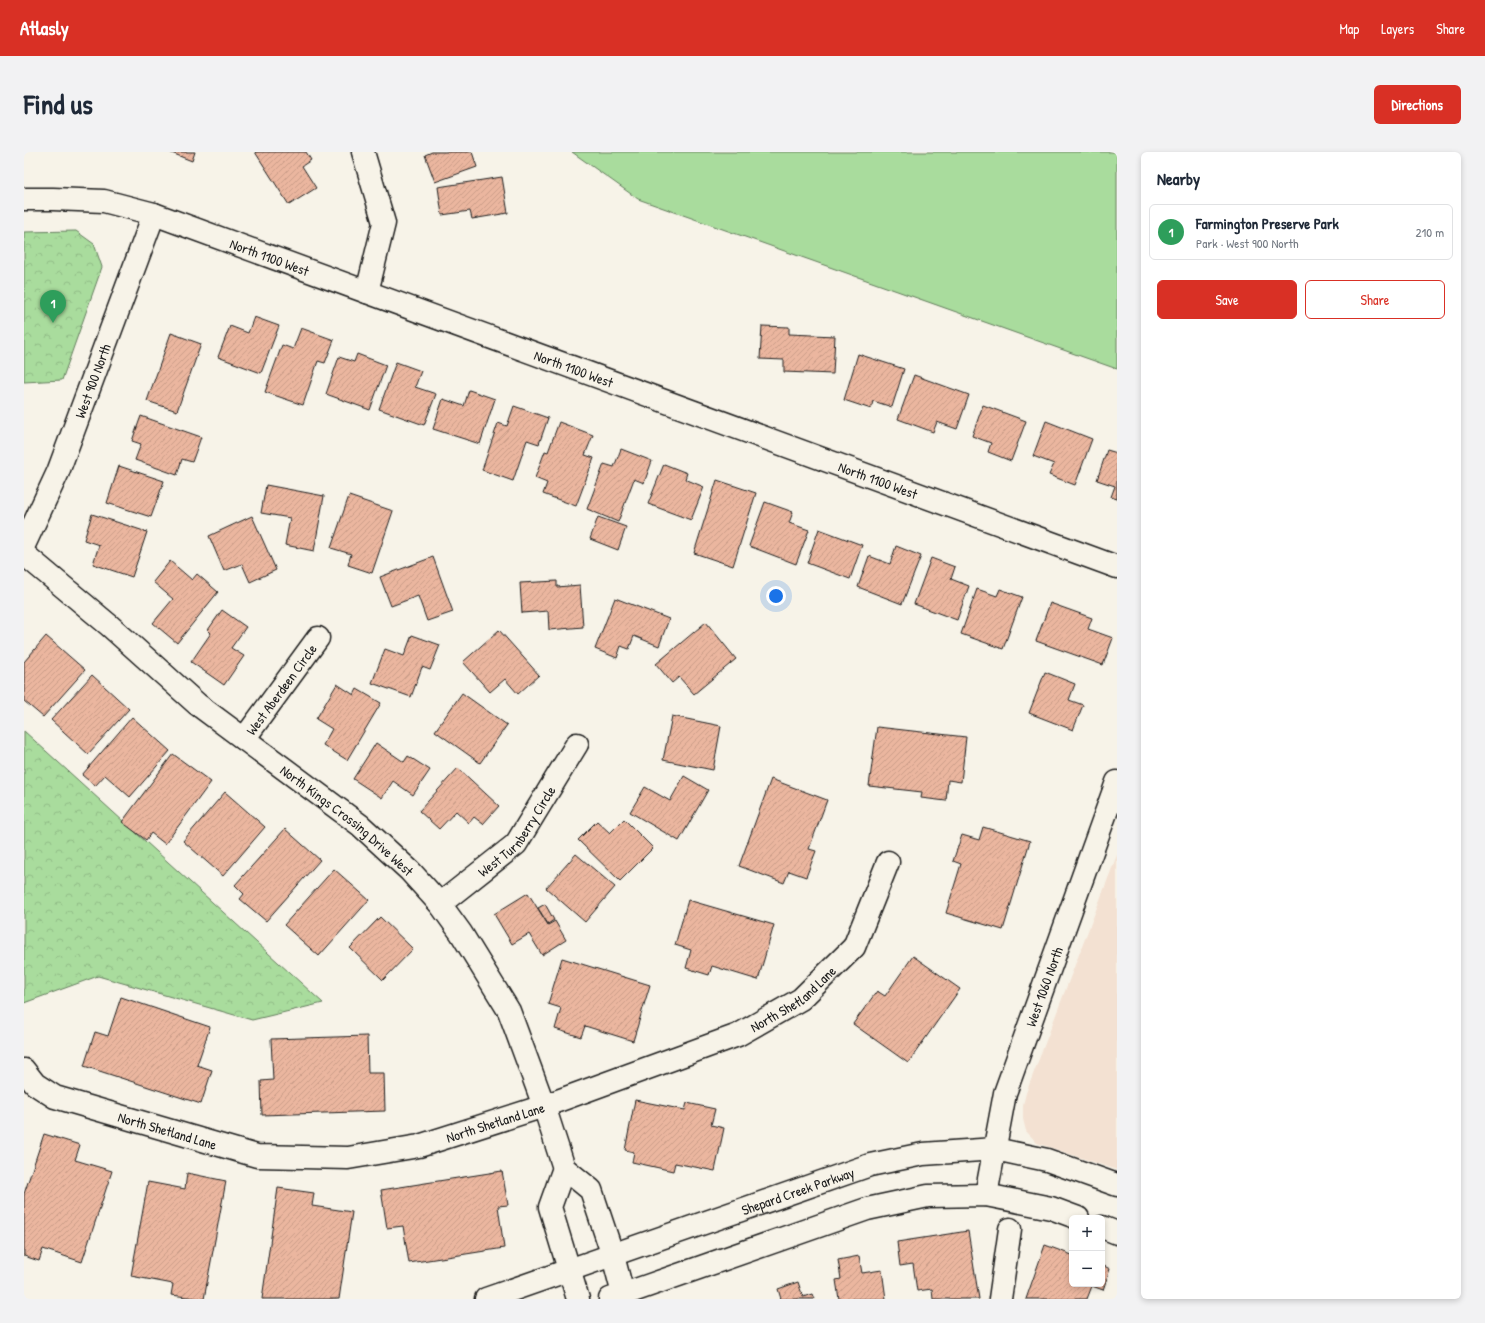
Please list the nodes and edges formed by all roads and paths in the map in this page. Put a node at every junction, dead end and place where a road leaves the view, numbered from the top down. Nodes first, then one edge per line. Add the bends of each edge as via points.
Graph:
1 (362, 152) edge
2 (24, 199) edge
3 (154, 214) junction
4 (367, 292) junction
5 (24, 545) edge
6 (24, 554) edge
7 (1117, 567) edge
8 (318, 638) dead end
9 (244, 739) junction
10 (577, 744) dead end
11 (1117, 782) edge
12 (888, 862) dead end
13 (440, 904) junction
14 (24, 1070) edge
15 (544, 1106) junction
16 (995, 1149) junction
17 (564, 1168) junction
18 (1117, 1185) edge
19 (986, 1195) junction
20 (1070, 1215) edge
21 (1105, 1228) edge
22 (1010, 1230) dead end
23 (1117, 1233) edge
24 (613, 1256) junction
25 (570, 1271) junction
26 (616, 1297) edge
27 (486, 1299) edge
28 (578, 1299) edge
29 (1000, 1299) edge

1 - 4 street via 384,223
2 - 3 street, North 1100 West via 104,201
3 - 4 street, North 1100 West
3 - 5 street, West 900 North via 58,472
4 - 7 street, North 1100 West
6 - 9 street, North Kings Crossing Drive West via 197,704
8 - 9 street, West Aberdeen Circle
9 - 13 street, North Kings Crossing Drive West via 360,825 410,871
10 - 13 street, West Turnberry Circle via 516,844
11 - 16 street, West 1060 North via 1005,1093
12 - 15 street, North Shetland Lane via 854,947 801,999 738,1035
13 - 15 street, North Kings Crossing Drive West via 462,933 509,1011
14 - 15 street, North Shetland Lane via 35,1084 55,1097 257,1156 348,1158 411,1148
15 - 17 street, North Kings Crossing Drive West
16 - 18 street, Shepard Creek Parkway via 1047,1160
16 - 19 street, West 1060 North
16 - 24 street, Shepard Creek Parkway via 923,1154 870,1165
17 - 24 street via 591,1190
17 - 25 street via 550,1207
19 - 20 street via 1052,1208
19 - 26 street via 928,1196 867,1208
21 - 23 street
22 - 29 street
24 - 25 street, Shepard Creek Parkway
24 - 26 street
25 - 27 street, Shepard Creek Parkway
25 - 28 street

